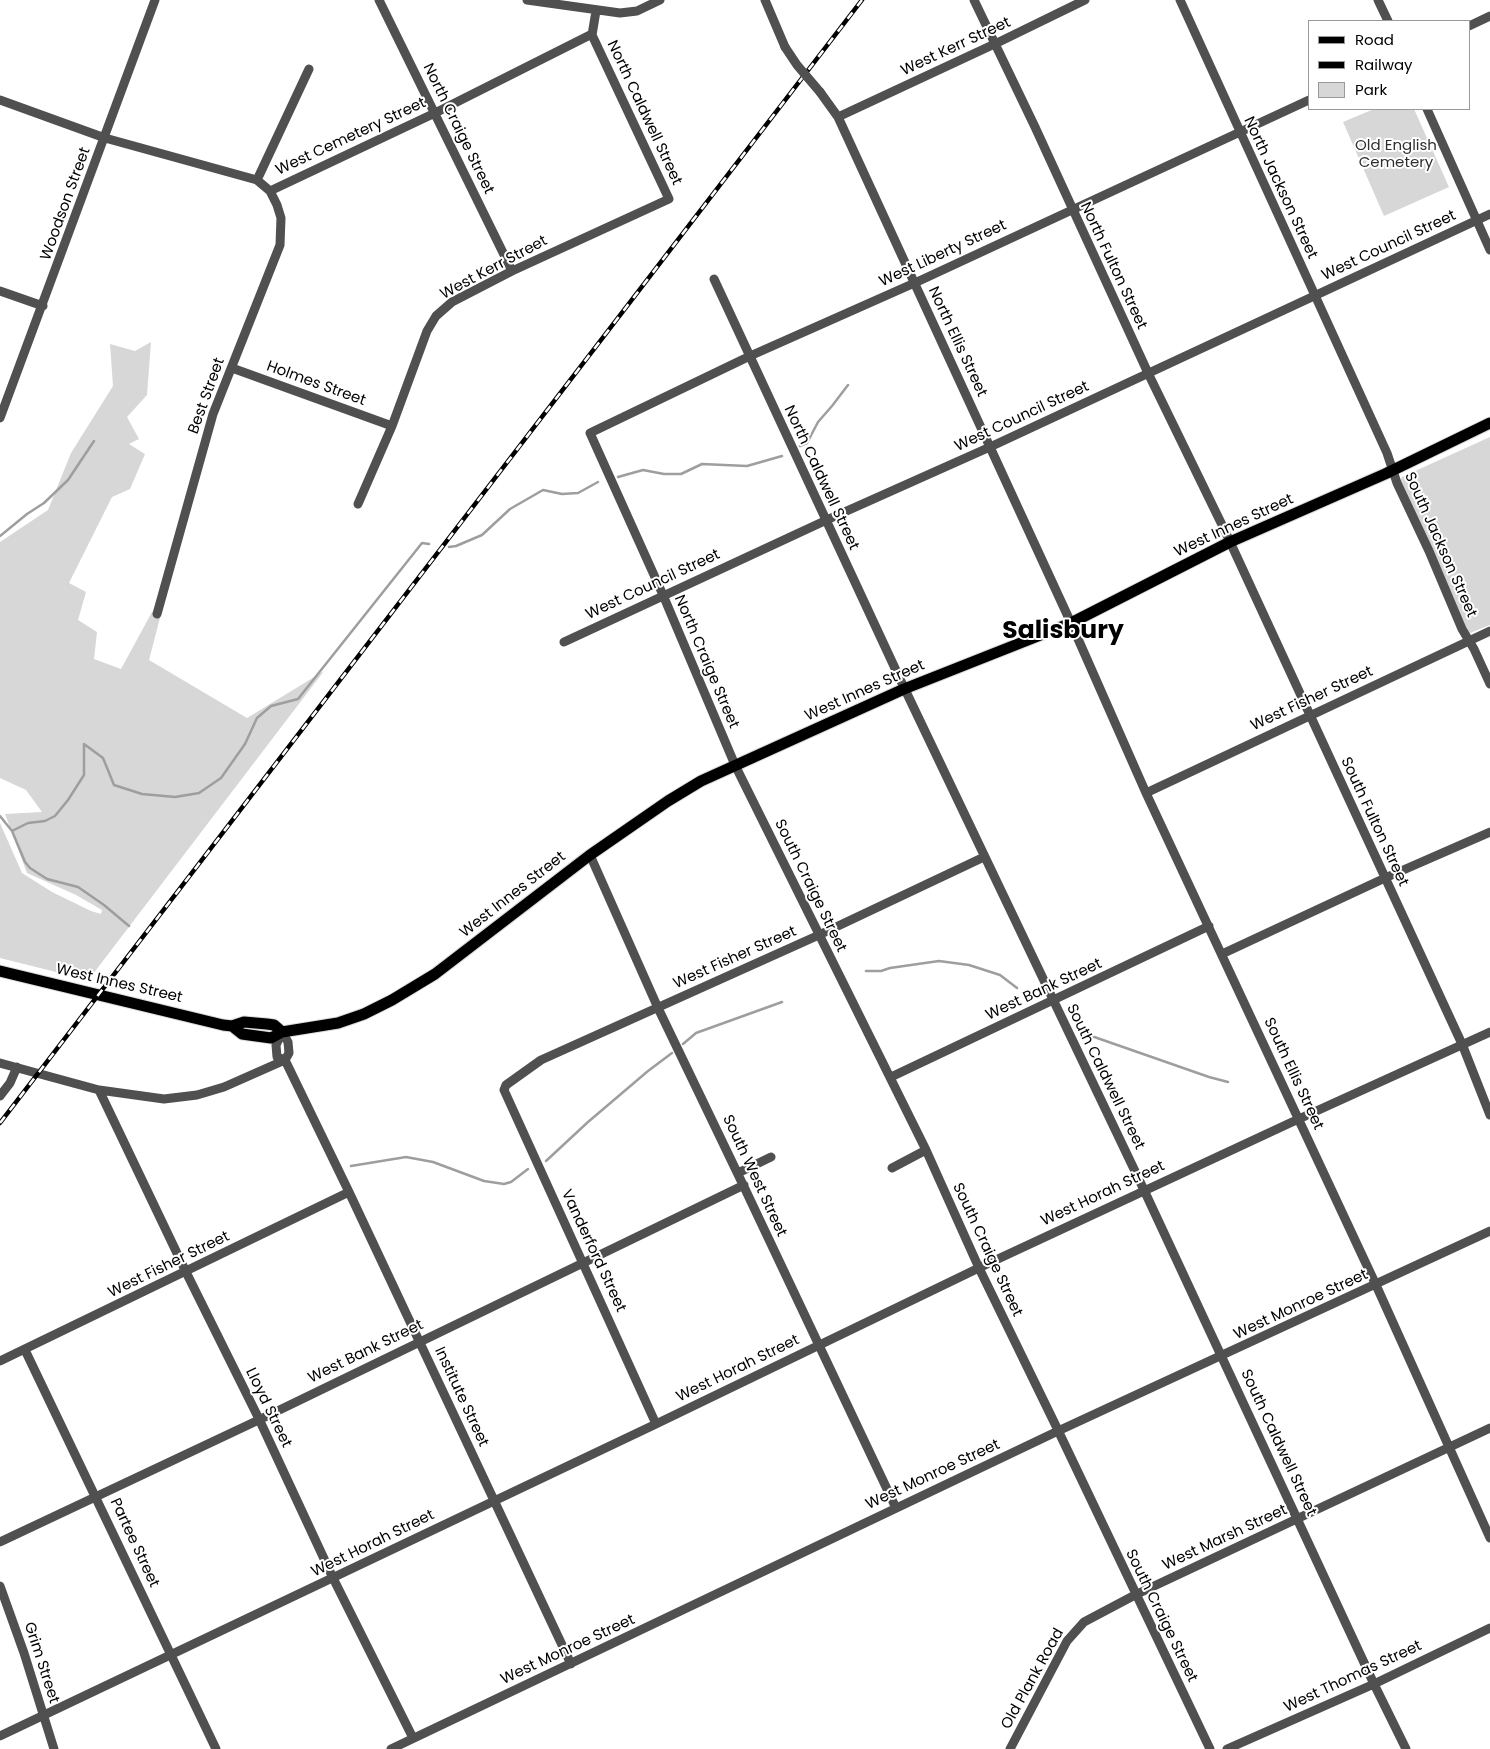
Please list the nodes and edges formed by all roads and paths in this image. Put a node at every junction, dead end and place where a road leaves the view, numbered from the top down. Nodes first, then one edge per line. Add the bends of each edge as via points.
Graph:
1 (155, 0) edge
2 (379, 0) edge
3 (527, 0) edge
4 (660, 0) edge
5 (765, 0) edge
6 (974, 0) edge
7 (1083, 0) edge
8 (1180, 0) edge
9 (1378, 0) edge
10 (577, 4) edge
11 (596, 11) junction
12 (1490, 16) edge
13 (1388, 20) edge
14 (1470, 26) edge
15 (592, 34) junction
16 (994, 45) junction
17 (309, 69) dead end
18 (0, 100) edge
19 (1308, 100) edge
20 (1427, 110) edge
21 (435, 113) junction
22 (838, 117) junction
23 (1240, 133) junction
24 (105, 138) junction
25 (257, 180) junction
26 (270, 191) junction
27 (669, 199) joint
28 (1072, 210) junction
29 (1490, 214) edge
30 (1476, 220) junction
31 (1490, 250) edge
32 (512, 271) junction
33 (714, 278) dead end
34 (914, 283) junction
35 (0, 291) edge
36 (1314, 296) junction
37 (42, 306) junction
38 (750, 356) junction
39 (232, 368) junction
40 (1148, 373) junction
41 (0, 418) edge
42 (1490, 423) edge
43 (392, 426) junction
44 (590, 433) joint
45 (990, 447) junction
46 (1392, 470) junction
47 (358, 504) dead end
48 (827, 520) junction
49 (1230, 542) junction
50 (663, 595) junction
51 (157, 614) dead end
52 (1070, 623) junction
53 (1490, 631) edge
54 (1469, 640) junction
55 (564, 642) dead end
56 (1490, 684) edge
57 (904, 689) junction
58 (1310, 715) junction
59 (736, 765) junction
60 (1146, 793) junction
61 (1490, 832) edge
62 (590, 855) junction
63 (984, 857) junction
64 (1385, 878) junction
65 (1209, 926) junction
66 (819, 935) junction
67 (1222, 954) junction
68 (0, 971) edge
69 (1054, 1001) junction
70 (658, 1008) junction
71 (282, 1032) junction
72 (1490, 1032) edge
73 (1462, 1044) junction
74 (285, 1060) junction
75 (0, 1063) edge
76 (17, 1067) junction
77 (891, 1077) junction
78 (100, 1090) junction
79 (504, 1090) joint
80 (0, 1096) edge
81 (1490, 1115) edge
82 (1298, 1119) junction
83 (926, 1150) junction
84 (770, 1157) dead end
85 (892, 1168) dead end
86 (738, 1174) junction
87 (744, 1185) junction
88 (1144, 1190) junction
89 (349, 1192) junction
90 (1490, 1231) edge
91 (583, 1262) junction
92 (978, 1268) junction
93 (186, 1272) junction
94 (1376, 1285) junction
95 (420, 1342) junction
96 (818, 1346) junction
97 (25, 1350) junction
98 (1222, 1356) junction
99 (0, 1361) edge
100 (259, 1420) junction
101 (656, 1424) junction
102 (1490, 1428) edge
103 (1058, 1431) junction
104 (1450, 1447) junction
105 (96, 1496) junction
106 (494, 1501) junction
107 (896, 1508) junction
108 (1298, 1519) junction
109 (1490, 1538) edge
110 (0, 1542) edge
111 (333, 1578) junction
112 (0, 1586) edge
113 (1135, 1595) junction
114 (1490, 1628) edge
115 (171, 1656) junction
116 (571, 1664) junction
117 (1374, 1684) junction
118 (44, 1716) junction
119 (0, 1736) edge
120 (412, 1738) junction
121 (54, 1749) edge
122 (216, 1749) edge
123 (391, 1749) edge
124 (1010, 1749) edge
125 (1210, 1749) edge
126 (1227, 1749) edge
127 (1406, 1749) edge

1 - 24 street, Woodson Street
2 - 21 street, North Craige Street
3 - 10 street
4 - 11 street via 630,12
5 - 22 street, North Ellis Street, bridge via 785,47
6 - 16 street, North Fulton Street
7 - 16 street, West Kerr Street
8 - 23 street, North Jackson Street
9 - 13 street
10 - 11 street
11 - 15 street, North Caldwell Street
12 - 14 street
15 - 21 street, West Cemetery Street
15 - 27 street, North Caldwell Street
16 - 22 street, West Kerr Street
16 - 28 street, North Fulton Street
17 - 25 street
18 - 24 street, West Cemetery Street
19 - 23 street, West Liberty Street
20 - 30 street
21 - 26 street, West Cemetery Street
21 - 32 street, North Craige Street
22 - 34 street, North Ellis Street
23 - 28 street, West Liberty Street
23 - 36 street, North Jackson Street
24 - 25 street, West Cemetery Street
24 - 37 street, Woodson Street
25 - 26 street, West Cemetery Street
26 - 39 street, Best Street via 281,218 280,245
27 - 32 street, West Kerr Street
28 - 34 street, West Liberty Street
28 - 40 street, North Fulton Street
29 - 30 street, West Council Street
30 - 31 street
30 - 36 street, West Council Street
32 - 43 street, West Kerr Street via 452,302 436,316 427,331
33 - 38 street, North Caldwell Street
34 - 38 street, West Liberty Street
34 - 45 street, North Ellis Street
35 - 37 street
36 - 40 street, West Council Street
36 - 46 street, North Jackson Street
37 - 41 street, Woodson Street
38 - 44 street, West Liberty Street
38 - 48 street, North Caldwell Street
39 - 43 street, Holmes Street
39 - 51 street, Best Street via 213,414
40 - 45 street, West Council Street
40 - 49 street, North Fulton Street
42 - 46 main road, West Innes Street
43 - 47 street, West Kerr Street
44 - 50 street, North Craige Street
45 - 48 street, West Council Street
45 - 52 street, North Ellis Street
46 - 49 main road, West Innes Street
46 - 54 street, South Jackson Street
48 - 50 street, West Council Street
48 - 57 street, North Caldwell Street
49 - 52 main road, West Innes Street
49 - 58 street, South Fulton Street
50 - 55 street, West Council Street
50 - 59 street, North Craige Street
52 - 57 main road, West Innes Street
52 - 60 street, South Ellis Street
53 - 54 street, West Fisher Street
54 - 56 street, South Jackson Street
54 - 58 street, West Fisher Street
57 - 59 main road, West Innes Street
57 - 63 street, South Caldwell Street
58 - 60 street, West Fisher Street
58 - 64 street, South Fulton Street
59 - 62 main road, West Innes Street via 668,801
59 - 66 street, South Craige Street
60 - 65 street, South Ellis Street
61 - 64 street
62 - 70 street, South West Street
62 - 71 main road, West Innes Street via 435,974 392,1000 338,1023
63 - 66 street, West Fisher Street
63 - 69 street, South Caldwell Street
64 - 67 street
64 - 73 street, South Fulton Street
65 - 67 street, South Ellis Street
65 - 69 street, West Bank Street
66 - 70 street, West Fisher Street
66 - 77 street, South Craige Street
67 - 82 street, South Ellis Street
68 - 71 main road, West Innes Street via 232,1026 244,1022 267,1024
69 - 77 street, West Bank Street
69 - 88 street, South Caldwell Street
70 - 79 street, West Fisher Street via 541,1060 506,1085
70 - 86 street, South West Street
71 - 74 street, Institute Street via 276,1045 277,1057
72 - 73 street, West Horah Street
73 - 81 street, South Fulton Street
73 - 82 street, West Horah Street
74 - 78 street via 224,1087 197,1095 164,1099
74 - 89 street, Institute Street
75 - 76 street
76 - 78 street
76 - 80 street
77 - 83 street, South Craige Street
78 - 93 street, Lloyd Street
79 - 91 street, Vanderford Street
82 - 88 street, West Horah Street
82 - 94 street, South Ellis Street
83 - 85 street
83 - 92 street, South Craige Street
84 - 86 street
86 - 87 street, South West Street
87 - 91 street, West Bank Street
87 - 96 street, South West Street
88 - 92 street, West Horah Street
88 - 98 street, South Caldwell Street
89 - 93 street, West Fisher Street
89 - 95 street, Institute Street
90 - 94 street, West Monroe Street
91 - 95 street, West Bank Street
91 - 101 street, Vanderford Street
92 - 96 street, West Horah Street
92 - 103 street, South Craige Street
93 - 97 street, West Fisher Street
93 - 100 street, Lloyd Street
94 - 98 street, West Monroe Street
94 - 104 street, South Ellis Street
95 - 100 street, West Bank Street
95 - 106 street, Institute Street
96 - 101 street, West Horah Street
96 - 107 street, South West Street
97 - 99 street, West Fisher Street
97 - 105 street, Partee Street
98 - 103 street, West Monroe Street
98 - 108 street, South Caldwell Street
100 - 105 street, West Bank Street
100 - 111 street, Lloyd Street
101 - 106 street, West Horah Street
102 - 104 street, West Marsh Street
103 - 107 street, West Monroe Street
103 - 113 street, South Craige Street
104 - 108 street, West Marsh Street
104 - 109 street, South Ellis Street
105 - 110 street, West Bank Street
105 - 115 street, Partee Street
106 - 111 street, West Horah Street
106 - 116 street, Institute Street
107 - 116 street, West Monroe Street
108 - 113 street, West Marsh Street
108 - 117 street, South Caldwell Street
111 - 115 street, West Horah Street
111 - 120 street, Lloyd Street
112 - 118 street, Grim Street
113 - 124 street, Old Plank Road via 1084,1622 1067,1641
113 - 125 street, South Craige Street
114 - 117 street, West Thomas Street
115 - 118 street, West Horah Street
115 - 122 street, Partee Street
116 - 120 street, West Monroe Street
117 - 126 street, West Thomas Street
117 - 127 street, South Caldwell Street
118 - 119 street, West Horah Street
118 - 121 street, Grim Street
120 - 123 street, West Monroe Street

